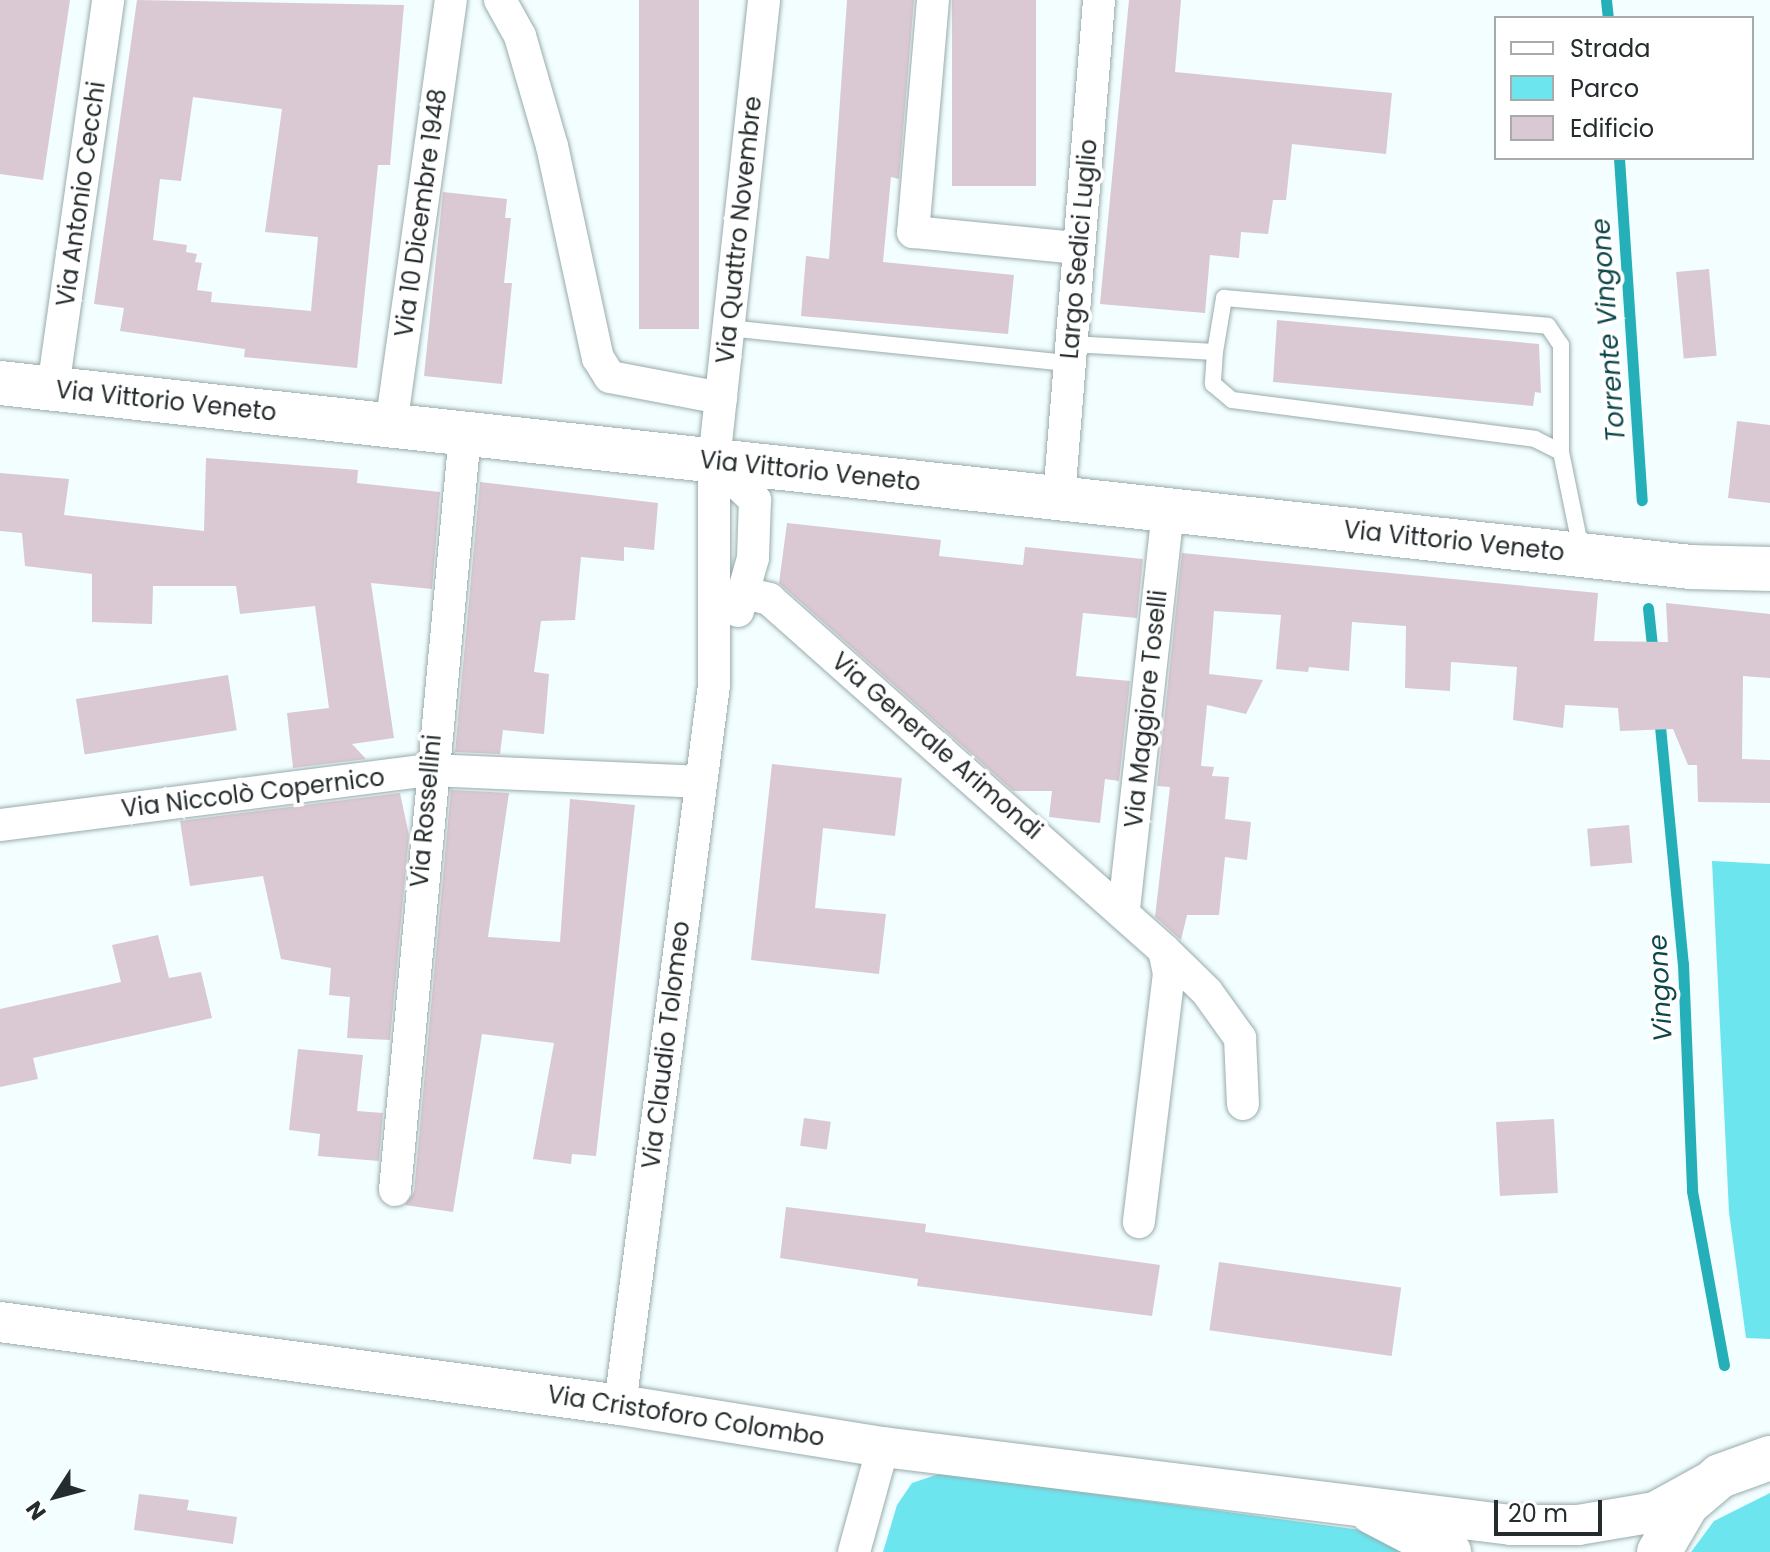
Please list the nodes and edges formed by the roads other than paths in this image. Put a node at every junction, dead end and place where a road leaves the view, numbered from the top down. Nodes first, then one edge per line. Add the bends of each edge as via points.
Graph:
1 (108, 0) edge
2 (451, 0) edge
3 (500, 0) edge
4 (764, 0) edge
5 (933, 0) edge
6 (1099, 0) edge
7 (1077, 248) junction
8 (728, 328) junction
9 (1215, 352) junction
10 (1070, 354) junction
11 (0, 383) edge
12 (53, 388) junction
13 (721, 398) junction
14 (391, 426) junction
15 (465, 434) junction
16 (1561, 452) junction
17 (714, 461) junction
18 (1059, 498) junction
19 (1168, 510) junction
20 (1601, 557) junction
21 (1762, 574) edge
22 (744, 593) junction
23 (714, 685) junction
24 (429, 770) junction
25 (699, 782) junction
26 (0, 825) edge
27 (1124, 909) junction
28 (1164, 950) junction
29 (1243, 1104) dead end
30 (395, 1190) dead end
31 (1139, 1222) dead end
32 (0, 1322) edge
33 (620, 1405) junction
34 (883, 1447) junction
35 (1755, 1461) edge
36 (1372, 1512) junction
37 (854, 1552) edge
38 (1449, 1552) edge
39 (1505, 1552) edge
40 (1659, 1552) edge

1 - 12 street, Via Antonio Cecchi
2 - 14 street, Via 10 Dicembre 1948
3 - 13 street via 520,36 552,146 598,358 610,377
4 - 8 street, Via Quattro Novembre
5 - 7 street via 913,232
6 - 7 street, Largo Sedici Luglio
7 - 10 street, Largo Sedici Luglio
8 - 10 lane
8 - 13 street, Via Quattro Novembre
9 - 10 lane
9 - 16 lane via 1213,384 1232,400 1535,439
9 - 16 lane via 1224,298 1548,326 1561,345
10 - 18 street, Largo Sedici Luglio
11 - 12 main road, Via Vittorio Veneto
12 - 14 main road, Via Vittorio Veneto
13 - 17 street, Via Quattro Novembre
14 - 15 main road, Via Vittorio Veneto
15 - 17 main road, Via Vittorio Veneto
15 - 24 street, Via Rossellini
16 - 20 lane
17 - 18 main road, Via Vittorio Veneto
17 - 22 street, Via Claudio Tolomeo via 755,500
17 - 23 street, Via Claudio Tolomeo
18 - 19 main road, Via Vittorio Veneto
19 - 20 main road, Via Vittorio Veneto
19 - 27 street, Via Maggiore Toselli
20 - 21 main road, Via Vittorio Veneto
22 - 23 street, Via Claudio Tolomeo
22 - 27 street, Via Generale Arimondi via 769,599
23 - 25 street, Via Claudio Tolomeo
24 - 25 street, Via Niccolò Copernico
24 - 26 street, Via Niccolò Copernico
24 - 30 street, Via Rossellini
25 - 33 street, Via Claudio Tolomeo
27 - 28 street, Via Generale Arimondi
28 - 29 street, Via Generale Arimondi via 1207,992 1240,1038
28 - 31 street via 1169,973
32 - 33 street, Via Cristoforo Colombo
33 - 34 street, Via Cristoforo Colombo
34 - 36 street, Via Cristoforo Colombo
34 - 37 street
35 - 36 street, Via Cristoforo Colombo via 1655,1512 1578,1525
35 - 40 main road via 1687,1504
36 - 38 main road
36 - 39 street, Via Cristoforo Colombo

